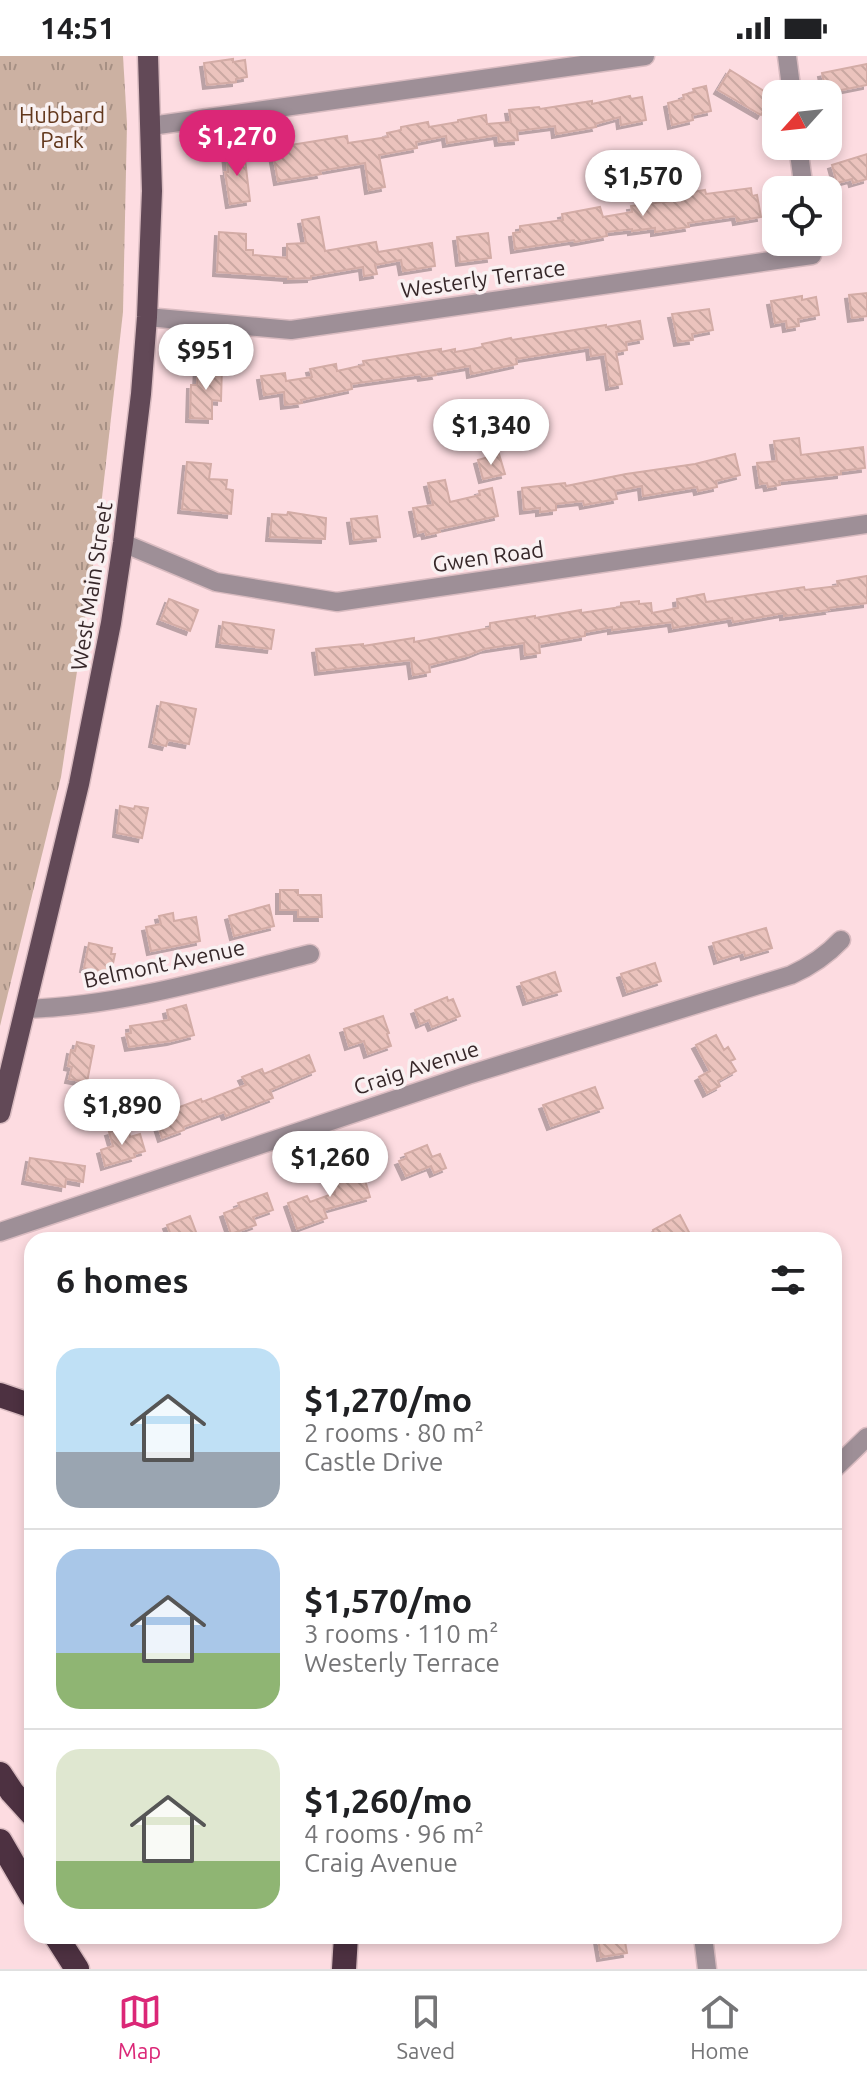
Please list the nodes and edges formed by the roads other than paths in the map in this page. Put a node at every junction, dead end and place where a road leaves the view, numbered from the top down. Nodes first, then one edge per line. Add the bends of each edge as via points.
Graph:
1 (148, 56) edge
2 (645, 56) edge
3 (787, 56) edge
4 (790, 80) edge
5 (151, 126) junction
6 (805, 256) edge
7 (147, 317) junction
8 (867, 524) edge
9 (123, 543) junction
10 (841, 940) dead end
11 (310, 954) dead end
12 (26, 1009) junction
13 (0, 1113) edge
14 (0, 1232) edge
15 (0, 1395) edge
16 (24, 1403) edge
17 (867, 1437) edge
18 (842, 1461) edge
19 (0, 1774) edge
20 (24, 1805) edge
21 (0, 1841) edge
22 (24, 1882) edge
23 (61, 1944) edge
24 (346, 1944) edge
25 (704, 1944) edge
26 (77, 1969) edge
27 (344, 1969) edge
28 (707, 1969) edge

1 - 5 main road, West Main Street
2 - 5 street
3 - 4 street
5 - 7 main road, West Main Street
6 - 7 street, Westerly Terrace via 291,330
7 - 9 main road, West Main Street
8 - 9 street, Gwen Road via 337,602 216,582
9 - 12 main road, West Main Street via 97,703
10 - 14 street, Craig Avenue via 811,966 791,975 468,1075
11 - 12 street, Belmont Avenue via 119,998
12 - 13 main road, West Main Street
15 - 16 highway
17 - 18 street
19 - 20 highway
21 - 22 highway
23 - 26 highway
24 - 27 highway
25 - 28 street

